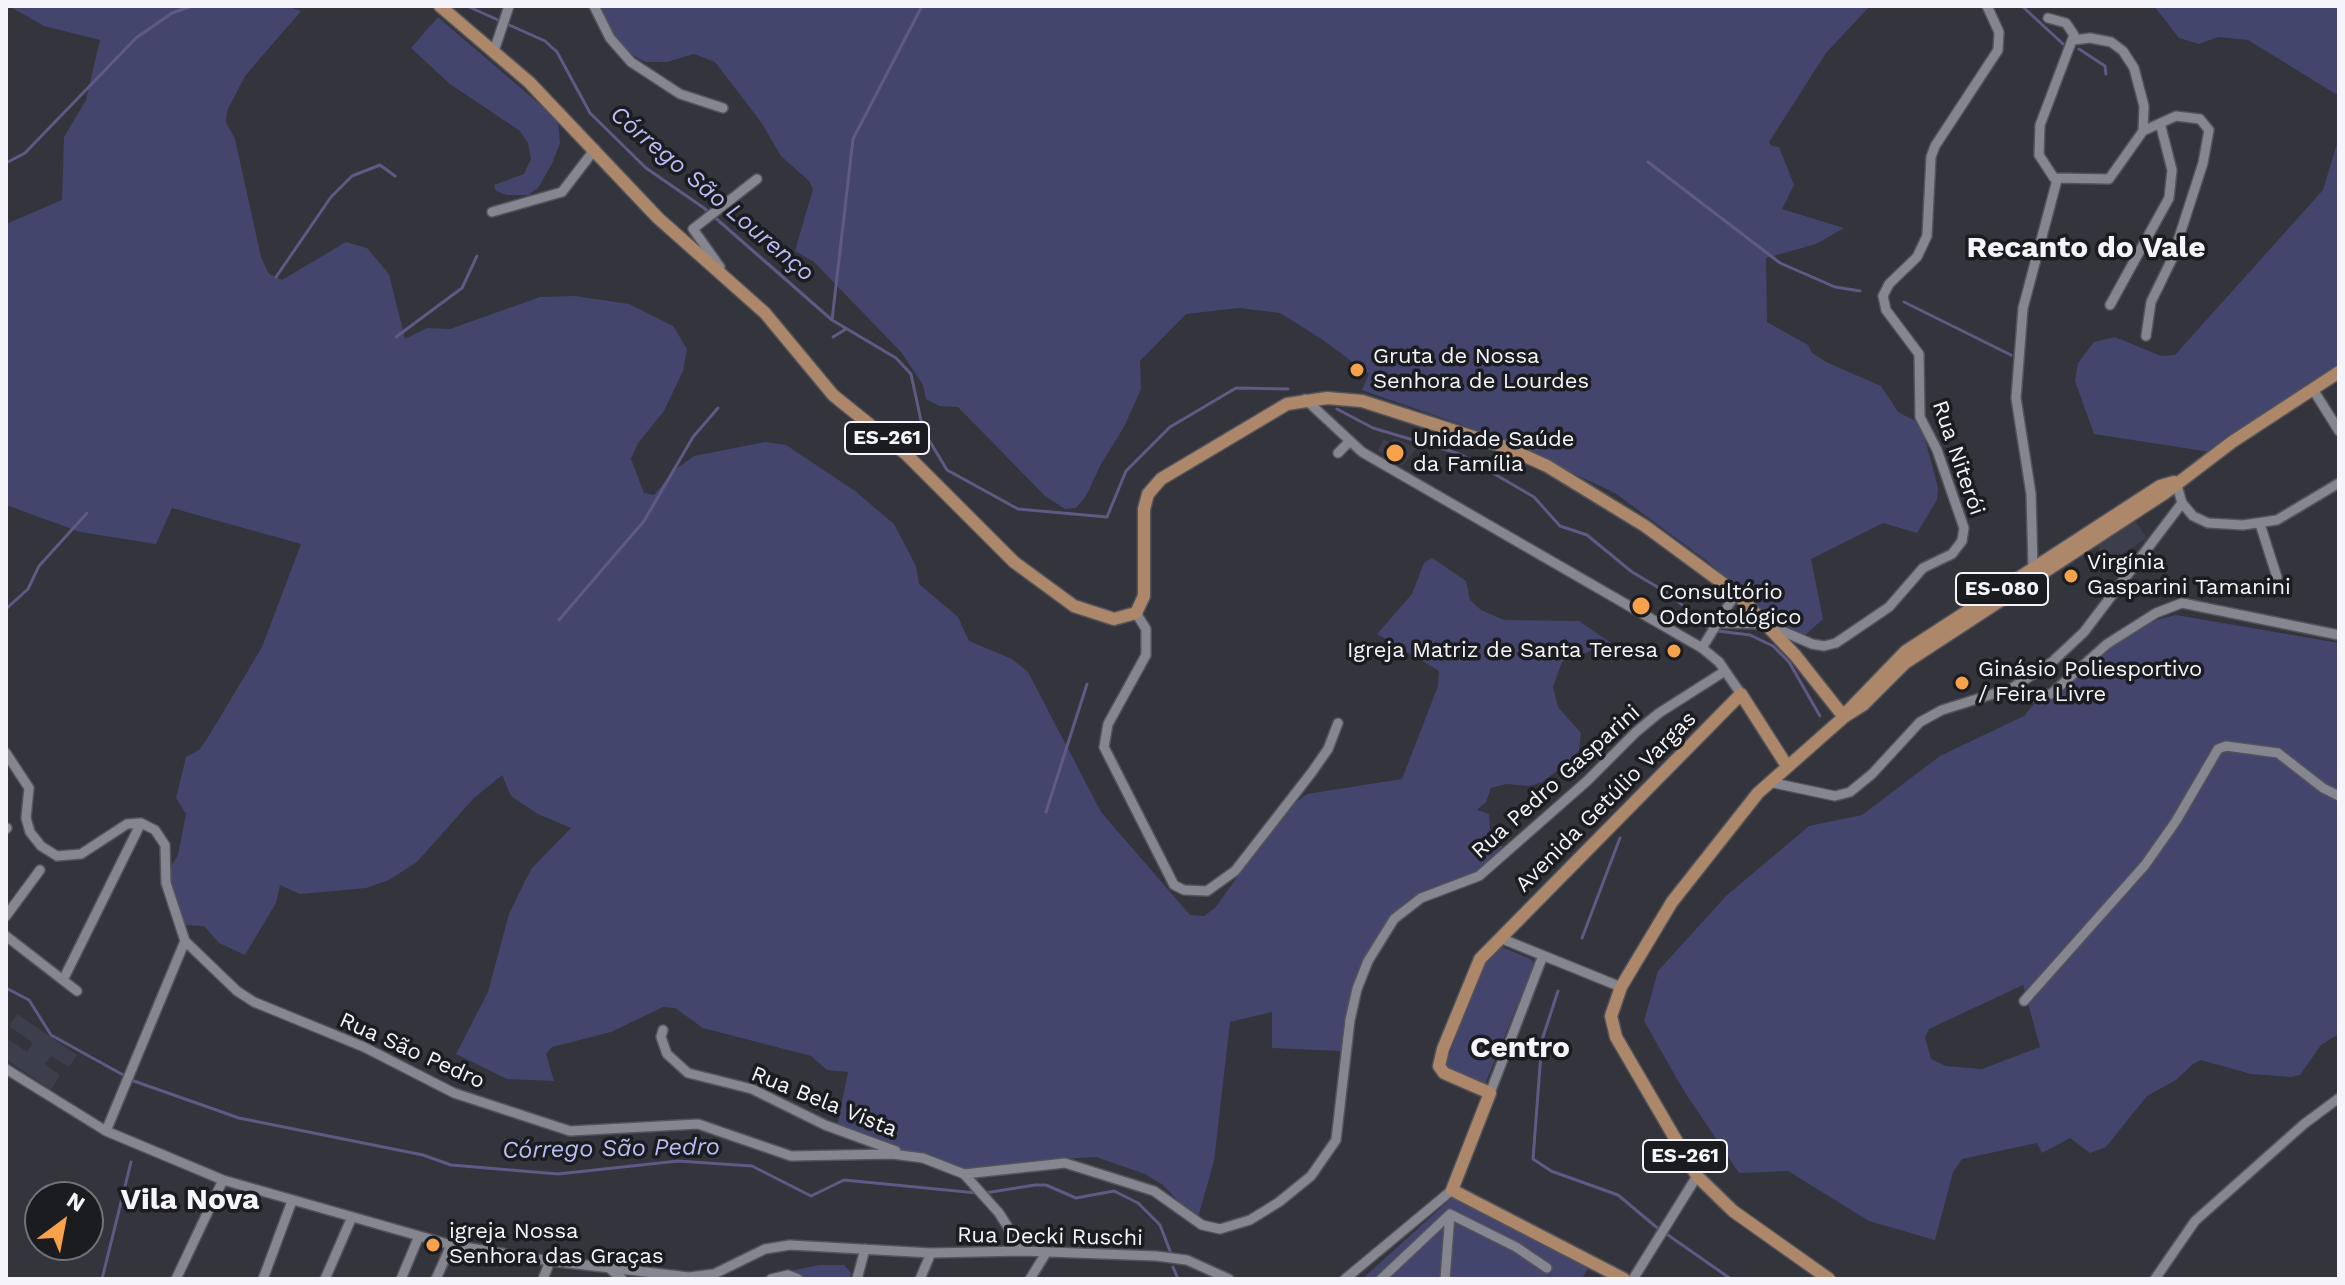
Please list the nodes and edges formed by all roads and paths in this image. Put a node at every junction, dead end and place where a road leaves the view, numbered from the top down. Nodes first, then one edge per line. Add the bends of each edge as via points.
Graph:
1 (440, 6) edge
2 (594, 6) edge
3 (1987, 6) edge
4 (509, 8) edge
5 (2048, 18) dead end
6 (2074, 40) junction
7 (494, 51) junction
8 (723, 108) dead end
9 (2160, 123) junction
10 (2143, 131) junction
11 (595, 149) junction
12 (757, 179) dead end
13 (2057, 180) junction
14 (492, 212) dead end
15 (740, 289) junction
16 (2110, 305) dead end
17 (2146, 336) dead end
18 (2339, 372) edge
19 (2314, 391) junction
20 (1305, 399) junction
21 (2339, 431) edge
22 (1348, 443) junction
23 (1338, 453) dead end
24 (2176, 482) junction
25 (2339, 483) edge
26 (2182, 503) junction
27 (2260, 524) junction
28 (2033, 568) junction
29 (2277, 577) dead end
30 (1736, 593) junction
31 (1136, 613) junction
32 (1766, 624) junction
33 (1714, 629) junction
34 (2339, 635) edge
35 (1702, 648) junction
36 (1725, 671) junction
37 (2012, 688) junction
38 (1741, 694) junction
39 (1844, 717) junction
40 (1338, 723) dead end
41 (6, 753) edge
42 (1787, 766) junction
43 (1769, 782) junction
44 (2339, 796) edge
45 (141, 823) junction
46 (40, 870) dead end
47 (6, 916) edge
48 (6, 936) edge
49 (1500, 938) junction
50 (185, 941) junction
51 (1542, 958) junction
52 (63, 980) junction
53 (1621, 987) junction
54 (77, 991) dead end
55 (2024, 1001) dead end
56 (663, 1030) dead end
57 (6, 1069) edge
58 (1490, 1093) junction
59 (2339, 1098) edge
60 (106, 1131) junction
61 (906, 1155) junction
62 (964, 1174) junction
63 (1697, 1176) junction
64 (223, 1180) junction
65 (1452, 1190) junction
66 (292, 1201) junction
67 (1450, 1214) junction
68 (352, 1217) junction
69 (419, 1236) junction
70 (451, 1245) junction
71 (865, 1249) junction
72 (1023, 1251) junction
73 (931, 1253) junction
74 (1046, 1253) junction
75 (550, 1261) junction
76 (609, 1268) junction
77 (1547, 1268) dead end
78 (714, 1276) edge
79 (176, 1279) edge
80 (263, 1279) edge
81 (325, 1279) edge
82 (401, 1279) edge
83 (436, 1279) edge
84 (543, 1279) edge
85 (622, 1279) edge
86 (771, 1279) edge
87 (798, 1279) edge
88 (857, 1279) edge
89 (920, 1279) edge
90 (1030, 1279) edge
91 (1229, 1279) edge
92 (1345, 1279) edge
93 (1381, 1279) edge
94 (1445, 1279) edge
95 (1624, 1279) edge
96 (1633, 1279) edge
97 (1829, 1279) edge
98 (2155, 1279) edge

1 - 7 main road, ES-261
2 - 8 street via 610,38 631,62 680,94
3 - 32 street, Rua Niterói via 1999,32 1998,50 1935,146 1927,236 1917,257 1883,296 1886,310 1919,354 1920,417 1964,528 1962,541 1952,554 1923,568 1889,607 1845,640 1824,646
4 - 7 street
5 - 6 street via 2070,27
6 - 10 street via 2111,42 2123,51 2134,68 2144,106
6 - 13 street via 2040,125 2039,155
7 - 11 main road, ES-261
9 - 10 street
9 - 16 street via 2172,170 2169,198
9 - 17 street via 2181,115 2200,119 2209,130 2172,259 2151,302
10 - 13 street via 2109,179
11 - 14 street via 562,192
11 - 15 main road, ES-261 via 702,261
12 - 15 street via 693,233
13 - 28 street via 2023,308 2016,398 2031,494
15 - 31 main road, ES-261 via 833,395 906,454 1014,562 1074,606 1114,619
18 - 19 main road, ES-080
19 - 21 street
19 - 24 main road, ES-080
20 - 22 street
20 - 30 main road via 1388,408 1533,460 1645,526
20 - 31 main road via 1277,408 1153,487 1144,509 1144,596
22 - 23 street
22 - 35 street
24 - 26 street
24 - 28 main road, ES-080 via 2160,486
24 - 39 main road, ES-080 via 1911,658
25 - 27 street via 2300,508
26 - 27 street via 2208,523
26 - 37 street via 2076,641
27 - 29 street
28 - 39 main road, ES-080 via 1899,656
30 - 32 main road
30 - 33 street
31 - 40 street via 1146,629 1146,655 1103,741 1174,885 1207,891 1235,871 1312,772
32 - 33 street
32 - 39 main road
33 - 35 street
34 - 37 street via 2182,603 2107,644 2051,694 2028,698
35 - 36 street
36 - 38 street
36 - 62 street, Rua Pedro Gasparini via 1649,721 1479,876 1421,898 1394,919 1357,989 1336,1140 1311,1176 1279,1202 1250,1220 1220,1229 1202,1225 1154,1191 1075,1165
37 - 43 street via 1920,722 1850,792 1835,796
38 - 42 main road
38 - 49 main road, Avenida Getúlio Vargas
39 - 42 main road, ES-261
41 - 45 street via 29,788 30,832 49,851 73,857 127,824
42 - 43 main road, ES-261
43 - 53 main road, ES-261 via 1672,902
44 - 55 street via 2278,753 2218,749 2152,855
45 - 50 street, Rua São Pedro via 155,830 165,845 166,883
45 - 52 street
46 - 47 street
48 - 52 street
49 - 51 street
49 - 58 main road, Avenida Getúlio Vargas via 1474,969 1439,1066 1447,1076
50 - 60 street
50 - 61 street, Rua São Pedro via 254,1002 364,1047 454,1093 561,1129 591,1132 698,1124 791,1156
51 - 53 street
51 - 58 street
52 - 54 street
53 - 63 main road, ES-261 via 1611,1016 1616,1037
56 - 61 street, Rua Bela Vista via 667,1054 688,1073 752,1089 825,1125
57 - 60 street
58 - 65 main road
59 - 98 street via 2195,1221
60 - 64 street
61 - 62 street, Rua São Pedro
62 - 72 street
63 - 96 street
63 - 97 main road, ES-261 via 1733,1211
64 - 66 street
64 - 79 street
65 - 92 street
65 - 95 main road
66 - 68 street
66 - 80 street
67 - 77 street
67 - 93 street
67 - 94 street
68 - 69 street
68 - 81 street
69 - 70 street
69 - 82 street
70 - 75 street
70 - 83 street
71 - 73 street, Rua Decki Ruschi
71 - 78 street, Rua Decki Ruschi via 778,1246
71 - 88 street
72 - 73 street, Rua Decki Ruschi
72 - 74 street, Rua Decki Ruschi
73 - 89 street
74 - 90 street
74 - 91 street, Rua Decki Ruschi via 1187,1260
75 - 76 street
75 - 84 street
76 - 78 street
76 - 85 street
86 - 87 street

